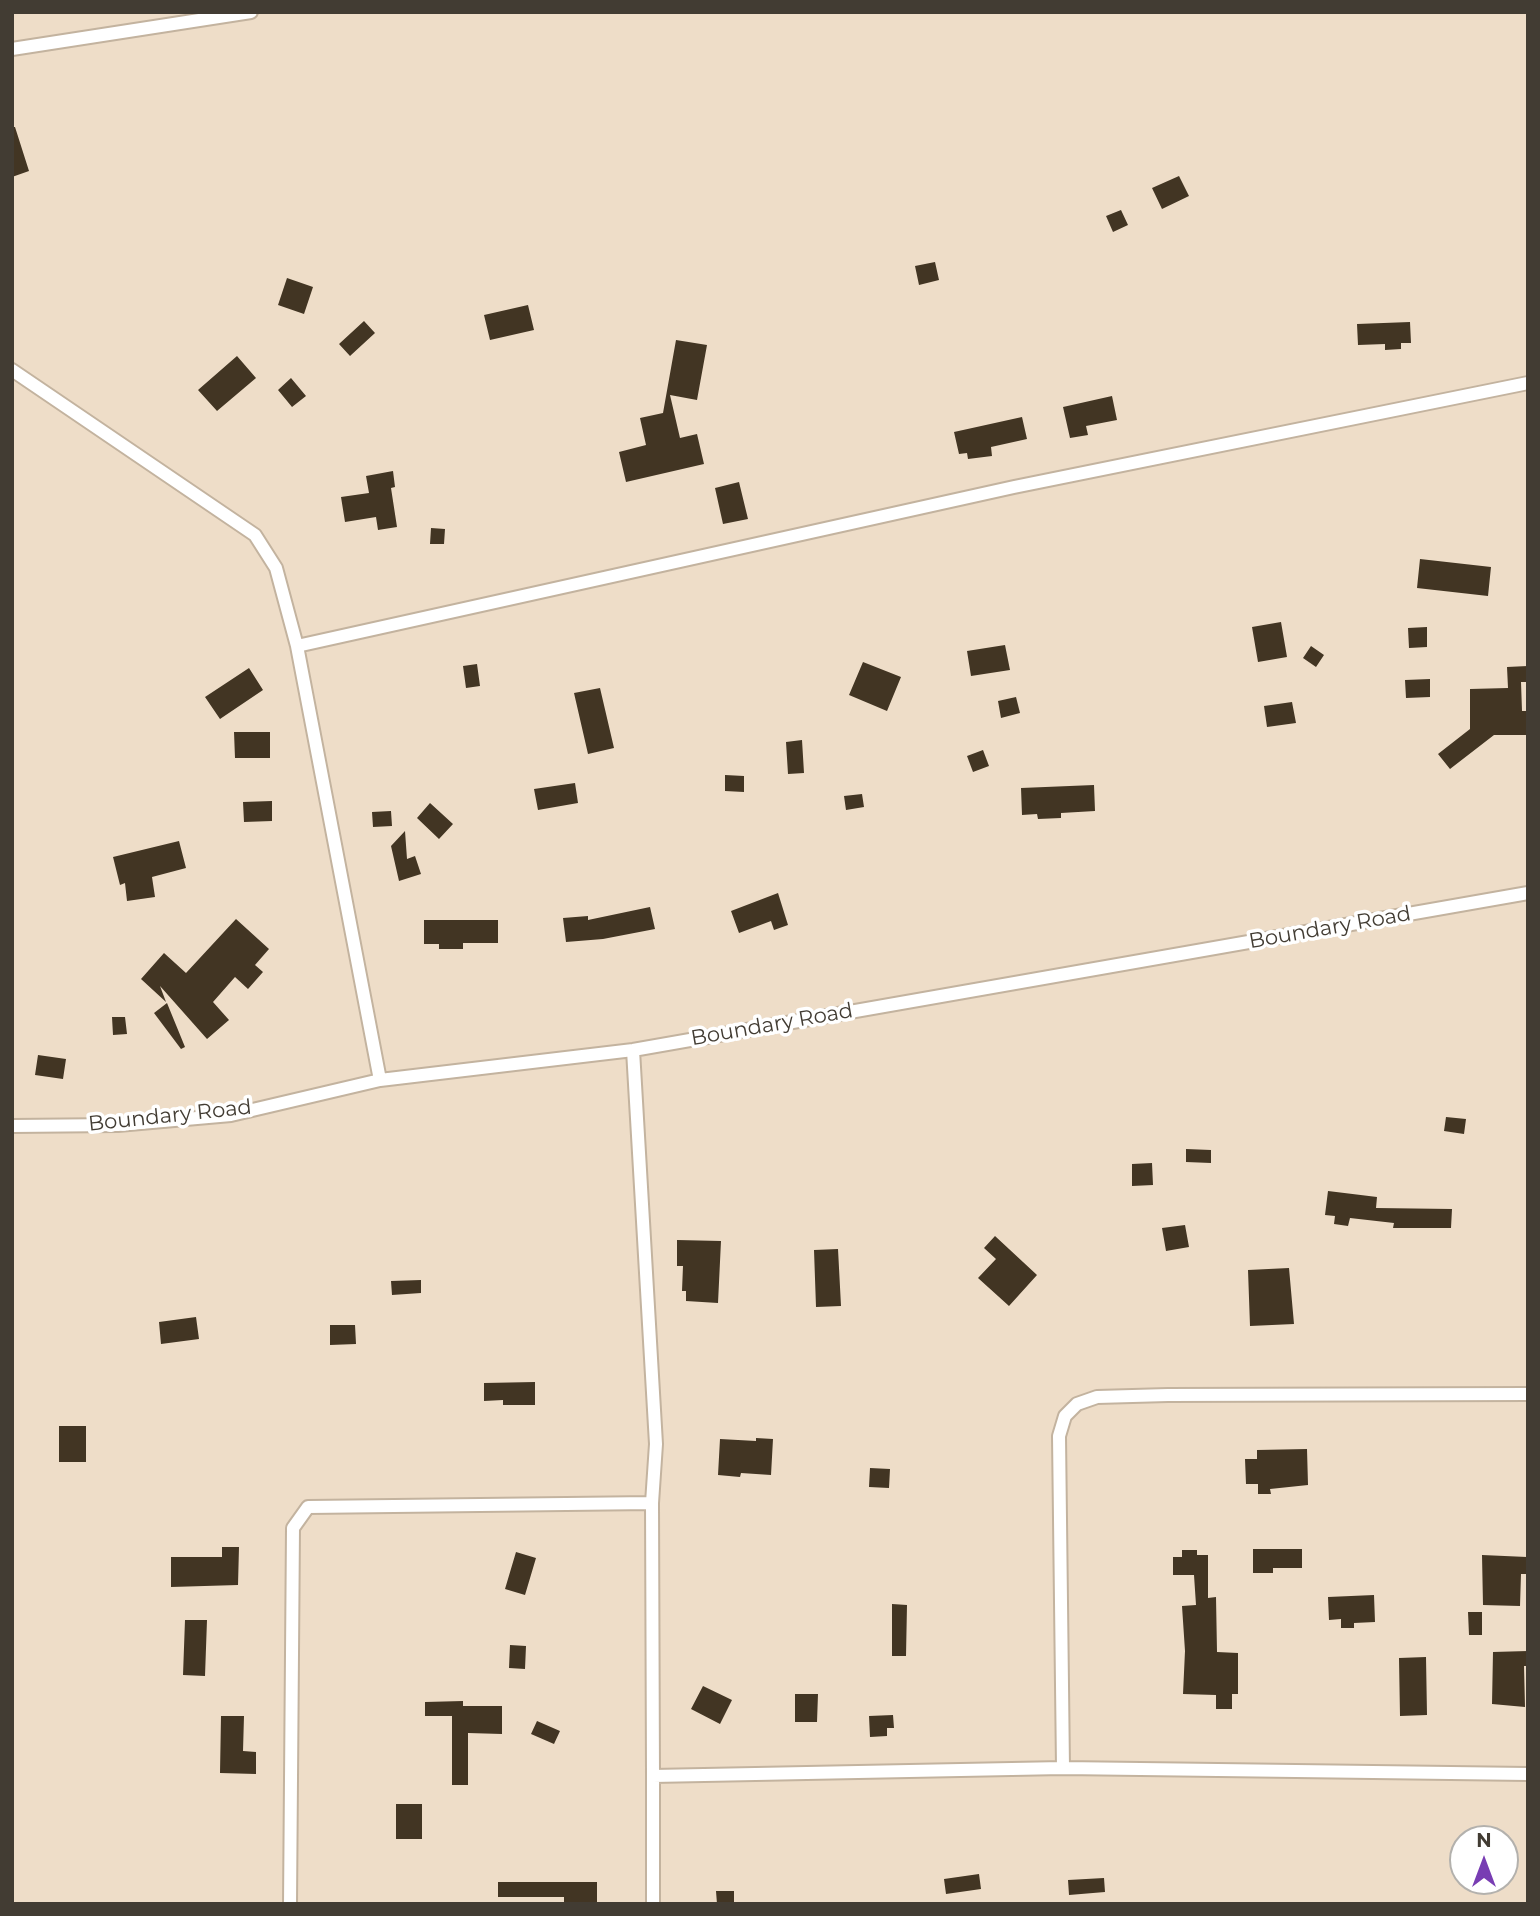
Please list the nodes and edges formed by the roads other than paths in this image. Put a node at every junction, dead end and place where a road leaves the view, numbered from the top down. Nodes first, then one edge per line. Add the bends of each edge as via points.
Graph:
1 (251, 12) edge
2 (12, 49) edge
3 (12, 370) edge
4 (1528, 383) edge
5 (297, 646) junction
6 (1528, 893) edge
7 (633, 1050) junction
8 (380, 1080) junction
9 (12, 1126) edge
10 (1528, 1394) edge
11 (652, 1503) junction
12 (1063, 1768) junction
13 (1528, 1774) edge
14 (653, 1776) junction
15 (290, 1904) edge
16 (653, 1904) edge

1 - 2 street
3 - 5 street via 255,535 276,568
4 - 5 street via 1014,487
5 - 8 street
6 - 7 street, Boundary Road
7 - 8 street, Boundary Road
7 - 11 street via 656,1444
8 - 9 street, Boundary Road via 231,1115 118,1125
10 - 12 street via 1167,1395 1097,1398 1077,1404 1065,1416 1059,1436
11 - 14 street
11 - 15 street via 308,1507 293,1528
12 - 13 street
12 - 14 street
14 - 16 street

